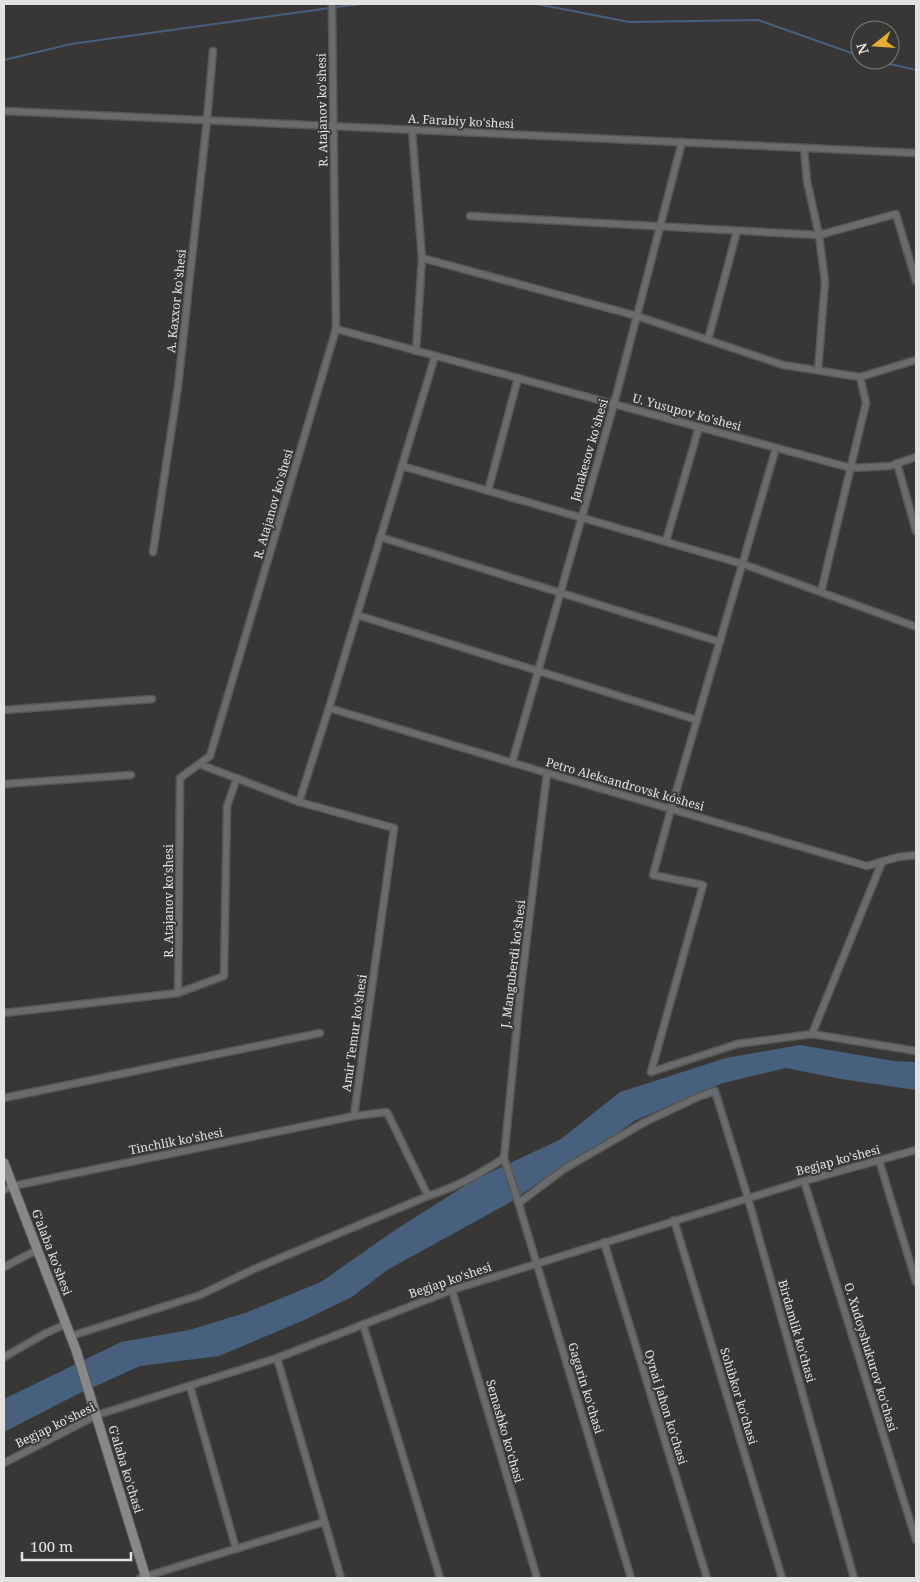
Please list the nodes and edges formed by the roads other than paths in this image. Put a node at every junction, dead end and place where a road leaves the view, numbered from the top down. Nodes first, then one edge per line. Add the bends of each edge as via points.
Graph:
1 (332, 4) edge
2 (212, 51) dead end
3 (4, 111) edge
4 (206, 120) junction
5 (334, 126) junction
6 (412, 130) junction
7 (682, 142) junction
8 (804, 148) junction
9 (916, 153) edge
10 (470, 216) dead end
11 (660, 226) junction
12 (737, 231) junction
13 (819, 235) junction
14 (422, 258) junction
15 (916, 281) edge
16 (637, 316) junction
17 (336, 329) junction
18 (708, 340) junction
19 (416, 350) junction
20 (435, 356) junction
21 (916, 360) edge
22 (818, 370) junction
23 (860, 377) junction
24 (518, 378) junction
25 (614, 404) junction
26 (699, 427) junction
27 (776, 448) junction
28 (916, 457) edge
29 (897, 463) junction
30 (402, 466) junction
31 (851, 468) junction
32 (488, 491) junction
33 (582, 517) junction
34 (916, 531) edge
35 (380, 538) junction
36 (666, 541) junction
37 (153, 552) dead end
38 (743, 564) junction
39 (560, 592) junction
40 (821, 592) junction
41 (357, 614) junction
42 (916, 626) edge
43 (720, 642) junction
44 (538, 671) junction
45 (152, 699) dead end
46 (329, 708) junction
47 (4, 710) edge
48 (697, 720) junction
49 (512, 763) junction
50 (200, 764) junction
51 (547, 773) junction
52 (131, 774) dead end
53 (237, 778) junction
54 (4, 784) edge
55 (299, 802) junction
56 (671, 809) junction
57 (916, 854) edge
58 (882, 862) junction
59 (178, 993) junction
60 (4, 1012) edge
61 (320, 1033) dead end
62 (812, 1034) junction
63 (916, 1051) edge
64 (4, 1098) edge
65 (354, 1116) junction
66 (916, 1150) edge
67 (879, 1160) junction
68 (505, 1161) junction
69 (4, 1163) edge
70 (804, 1181) junction
71 (8, 1188) edge
72 (428, 1196) junction
73 (748, 1198) junction
74 (518, 1201) junction
75 (674, 1220) junction
76 (604, 1242) junction
77 (37, 1250) junction
78 (537, 1263) junction
79 (4, 1267) edge
80 (916, 1282) edge
81 (452, 1290) junction
82 (66, 1324) junction
83 (364, 1324) junction
84 (71, 1336) junction
85 (76, 1350) joint
86 (4, 1357) edge
87 (277, 1358) junction
88 (190, 1386) junction
89 (97, 1415) junction
90 (4, 1463) edge
91 (324, 1522) junction
92 (916, 1540) edge
93 (236, 1549) junction
94 (144, 1578) edge
95 (341, 1578) edge
96 (440, 1578) edge
97 (537, 1578) edge
98 (631, 1578) edge
99 (707, 1578) edge
100 (782, 1578) edge
101 (854, 1578) edge

1 - 5 street, R. Atajanov ko'shesi
2 - 4 street, A. Kaxxor ko'shesi
3 - 4 street, A. Farabiy ko'shesi
4 - 5 street, A. Farabiy ko'shesi
4 - 37 street, A. Kaxxor ko'shesi via 178,386
5 - 6 street, A. Farabiy ko'shesi
5 - 17 street, R. Atajanov ko'shesi
6 - 7 street, A. Farabiy ko'shesi
6 - 14 street
7 - 8 street, A. Farabiy ko'shesi
7 - 11 street, Janakesov ko'shesi
8 - 9 street, A. Farabiy ko'shesi
8 - 13 street via 807,181
10 - 11 street
11 - 12 street
11 - 16 street, Janakesov ko'shesi
12 - 13 street
12 - 18 street
13 - 15 street via 896,214
13 - 22 street via 825,282
14 - 16 street
14 - 19 street
16 - 18 street
16 - 25 street, Janakesov ko'shesi
17 - 19 street, U. Yusupov ko'shesi
17 - 50 street, R. Atajanov ko'shesi via 210,756
18 - 22 street via 783,365
19 - 20 street, U. Yusupov ko'shesi
20 - 24 street, U. Yusupov ko'shesi
20 - 30 street
21 - 23 street
22 - 23 street
23 - 31 street via 866,403
24 - 25 street, U. Yusupov ko'shesi
24 - 32 street
25 - 26 street, U. Yusupov ko'shesi
25 - 33 street, Janakesov ko'shesi
26 - 27 street, U. Yusupov ko'shesi
26 - 36 street
27 - 31 street, U. Yusupov ko'shesi
27 - 38 street
28 - 29 street, U. Yusupov ko'shesi
29 - 31 street, U. Yusupov ko'shesi
29 - 34 street
30 - 32 street
30 - 35 street
31 - 40 street
32 - 33 street
33 - 36 street
33 - 39 street, Janakesov ko'shesi
35 - 39 street
35 - 41 street
36 - 38 street
38 - 40 street
38 - 43 street
39 - 43 street
39 - 44 street, Janakesov ko'shesi
40 - 42 street
41 - 44 street
41 - 46 street
43 - 48 street
44 - 48 street
44 - 49 street, Janakesov ko'shesi
45 - 47 street
46 - 49 street, Petro Aleksandrovsk kóshesi
46 - 55 street
48 - 56 street
49 - 51 street, Petro Aleksandrovsk kóshesi
50 - 53 street
50 - 59 street, R. Atajanov ko'shesi via 180,778
51 - 56 street, Petro Aleksandrovsk kóshesi
51 - 68 street, J. Manguberdi ko'shesi via 520,994
52 - 54 street
53 - 55 street
53 - 59 street via 227,806 224,976
55 - 65 street, Amir Temur ko'shesi via 394,828
56 - 58 street, Petro Aleksandrovsk kóshesi via 867,866
56 - 62 street via 653,875 703,886 651,1072 737,1044
57 - 58 street, Petro Aleksandrovsk kóshesi
58 - 62 street
59 - 60 street
61 - 64 street
62 - 63 street
65 - 71 street, Tinchlik ko'shesi
65 - 72 street via 387,1112
66 - 67 street, Begjap ko'shesi
67 - 70 street, Begjap ko'shesi
67 - 80 street
68 - 72 street via 452,1188
68 - 74 street, Gagarin ko'chasi
69 - 71 street, G'alaba ko'shesi
70 - 73 street, Begjap ko'shesi
70 - 92 street, O. Xudoyshukurov ko'chasi
71 - 77 street, G'alaba ko'shesi
72 - 84 street via 200,1295
73 - 74 street, Birdamlik ko'chasi via 715,1091 645,1122 564,1169
73 - 75 street, Begjap ko'shesi
73 - 101 street, Birdamlik ko'chasi
74 - 78 street, Gagarin ko'chasi
75 - 76 street, Begjap ko'shesi
75 - 100 street, Sohibkor ko'chasi
76 - 78 street, Begjap ko'shesi
76 - 99 street, Oynai Jahon ko'chasi
77 - 79 street
77 - 82 street, G'alaba ko'shesi
78 - 81 street, Begjap ko'shesi
78 - 98 street, Gagarin ko'chasi
81 - 83 street, Begjap ko'shesi
81 - 97 street, Semashko ko'chasi
82 - 84 street, G'alaba ko'shesi
82 - 86 street
83 - 87 street, Begjap ko'shesi
83 - 96 street
84 - 85 street, G'alaba ko'shesi
85 - 89 street, G'alaba ko'chasi
87 - 88 street, Begjap ko'shesi
87 - 91 street
88 - 89 street, Begjap ko'shesi
88 - 93 street
89 - 90 street, Begjap ko'shesi
89 - 94 street, G'alaba ko'chasi
91 - 93 street
91 - 95 street
93 - 94 street

